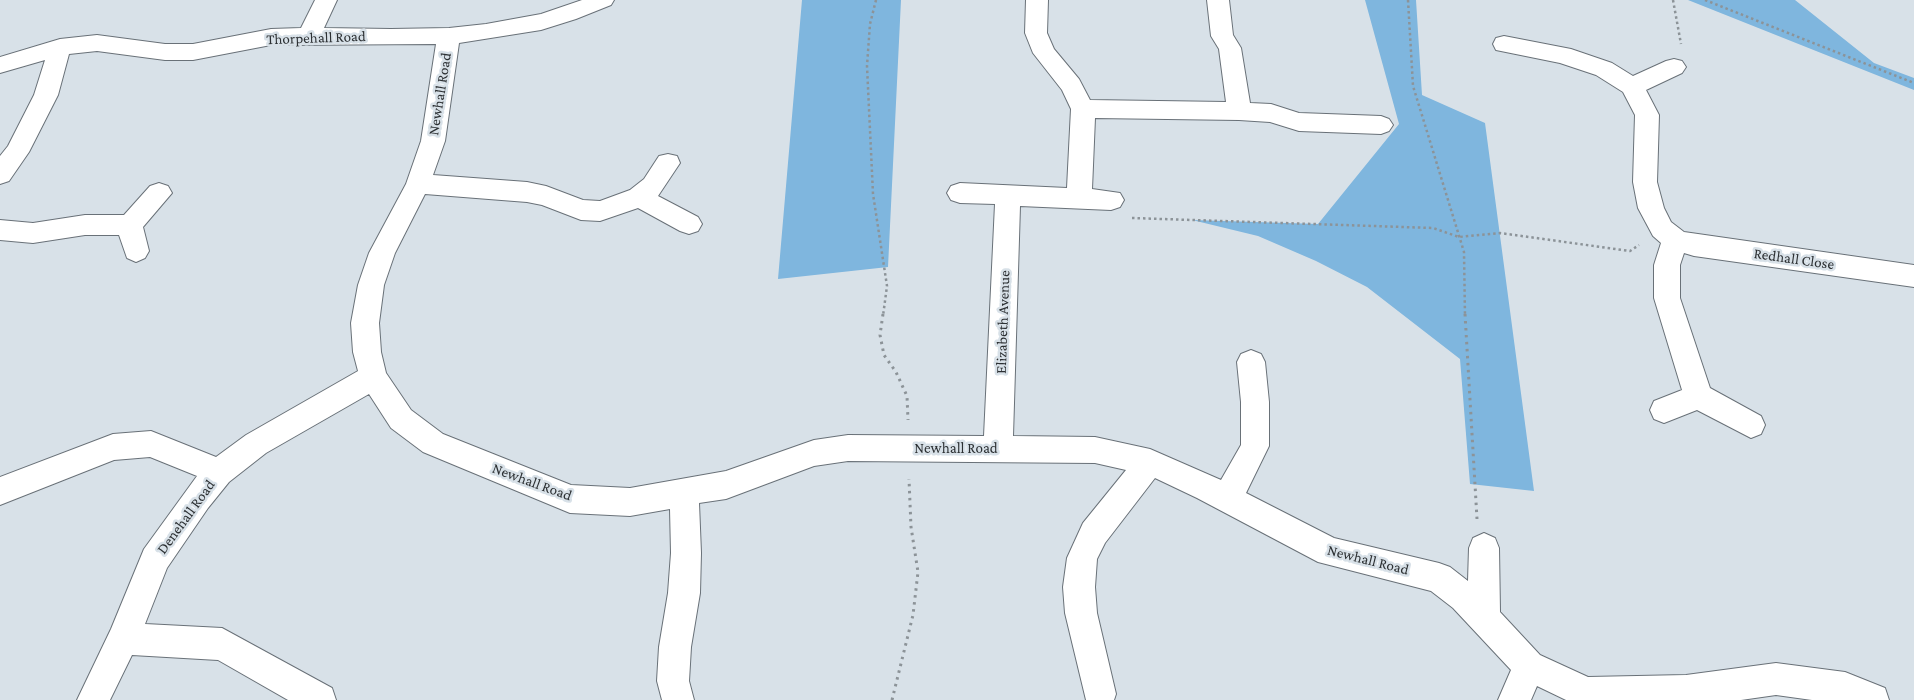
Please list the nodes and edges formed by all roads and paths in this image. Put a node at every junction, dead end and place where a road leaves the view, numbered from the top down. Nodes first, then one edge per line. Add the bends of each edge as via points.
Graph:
1 (326, 0) edge
2 (603, 0) edge
3 (876, 0) edge
4 (1037, 0) edge
5 (1218, 0) edge
6 (1408, 0) edge
7 (1673, 0) edge
8 (1704, 0) edge
9 (308, 35) junction
10 (449, 36) junction
11 (1504, 44) dead end
12 (60, 47) junction
13 (0, 65) edge
14 (1674, 67) joint
15 (1914, 83) edge
16 (1632, 86) junction
17 (1083, 109) junction
18 (1239, 111) junction
19 (1381, 125) dead end
20 (668, 163) dead end
21 (0, 174) edge
22 (418, 184) junction
23 (160, 193) dead end
24 (643, 193) junction
25 (960, 193) dead end
26 (1008, 195) junction
27 (1079, 198) junction
28 (1111, 200) joint
29 (690, 224) dead end
30 (130, 225) junction
31 (0, 230) edge
32 (1669, 234) junction
33 (1459, 236) junction
34 (136, 251) dead end
35 (1914, 276) edge
36 (1251, 362) dead end
37 (373, 377) junction
38 (1698, 396) junction
39 (1664, 410) dead end
40 (1751, 425) dead end
41 (908, 448) junction
42 (998, 448) junction
43 (1150, 462) junction
44 (219, 472) junction
45 (0, 491) edge
46 (684, 494) junction
47 (1227, 499) junction
48 (1484, 548) joint
49 (1484, 620) junction
50 (123, 639) junction
51 (1529, 666) junction
52 (1100, 694) dead end
53 (92, 700) edge
54 (320, 700) edge
55 (678, 700) edge
56 (892, 700) edge
57 (1514, 700) edge
58 (1874, 700) edge

1 - 9 street
2 - 10 street, Thorpehall Road via 541,22
3 - 41 path via 870,24 867,66 873,194 887,286 880,335 884,356 907,396
4 - 17 street via 1036,34 1044,53 1071,85
5 - 18 street via 1222,36 1230,48
6 - 33 path via 1413,86
7 - 14 path via 1682,54
8 - 15 path
9 - 10 street, Thorpehall Road
9 - 12 street, Thorpehall Road via 271,37 193,52 164,52 98,43
10 - 22 street, Newhall Road via 433,141
11 - 16 street via 1562,55 1604,69
12 - 13 street, Thorpehall Road
12 - 21 street via 46,95 17,152
14 - 16 street
16 - 32 street via 1647,115 1645,182 1651,208
17 - 18 street
17 - 27 street
18 - 19 street via 1271,113 1299,122
20 - 24 street via 653,186
22 - 24 street via 527,192 581,210 600,211
22 - 37 street, Newhall Road via 382,252 371,285 365,324
23 - 30 street
24 - 29 street via 647,201 662,211
25 - 26 street
26 - 27 street
26 - 42 street, Elizabeth Avenue
27 - 28 street
28 - 33 path via 1129,217 1433,228
30 - 31 street via 85,225 33,233
30 - 34 street
32 - 33 path via 1630,250 1500,233
32 - 35 street, Redhall Close via 1694,246
32 - 38 street via 1666,298
33 - 48 path via 1464,252 1466,356 1477,525
36 - 47 street via 1256,402 1255,446
37 - 44 street, Denehall Road via 256,444
37 - 46 street, Newhall Road via 401,419 433,443 570,499 630,502
38 - 39 street
38 - 40 street
41 - 42 street, Newhall Road
41 - 46 street, Newhall Road via 848,448 814,453 726,485
41 - 56 path via 911,527 918,572 913,615
42 - 43 street, Newhall Road via 1095,450
43 - 47 street, Newhall Road
43 - 52 street via 1094,533 1082,558 1080,613
44 - 45 street via 151,444 113,447
44 - 50 street, Denehall Road via 155,559
46 - 55 street via 684,593 673,681
47 - 49 street, Newhall Road via 1330,552 1439,578 1464,597
48 - 49 street
49 - 51 street, Newhall Road
50 - 53 street, Denehall Road
50 - 54 street via 222,644
51 - 57 street
51 - 58 street, Newhall Road via 1587,693 1686,691 1776,679 1844,688

